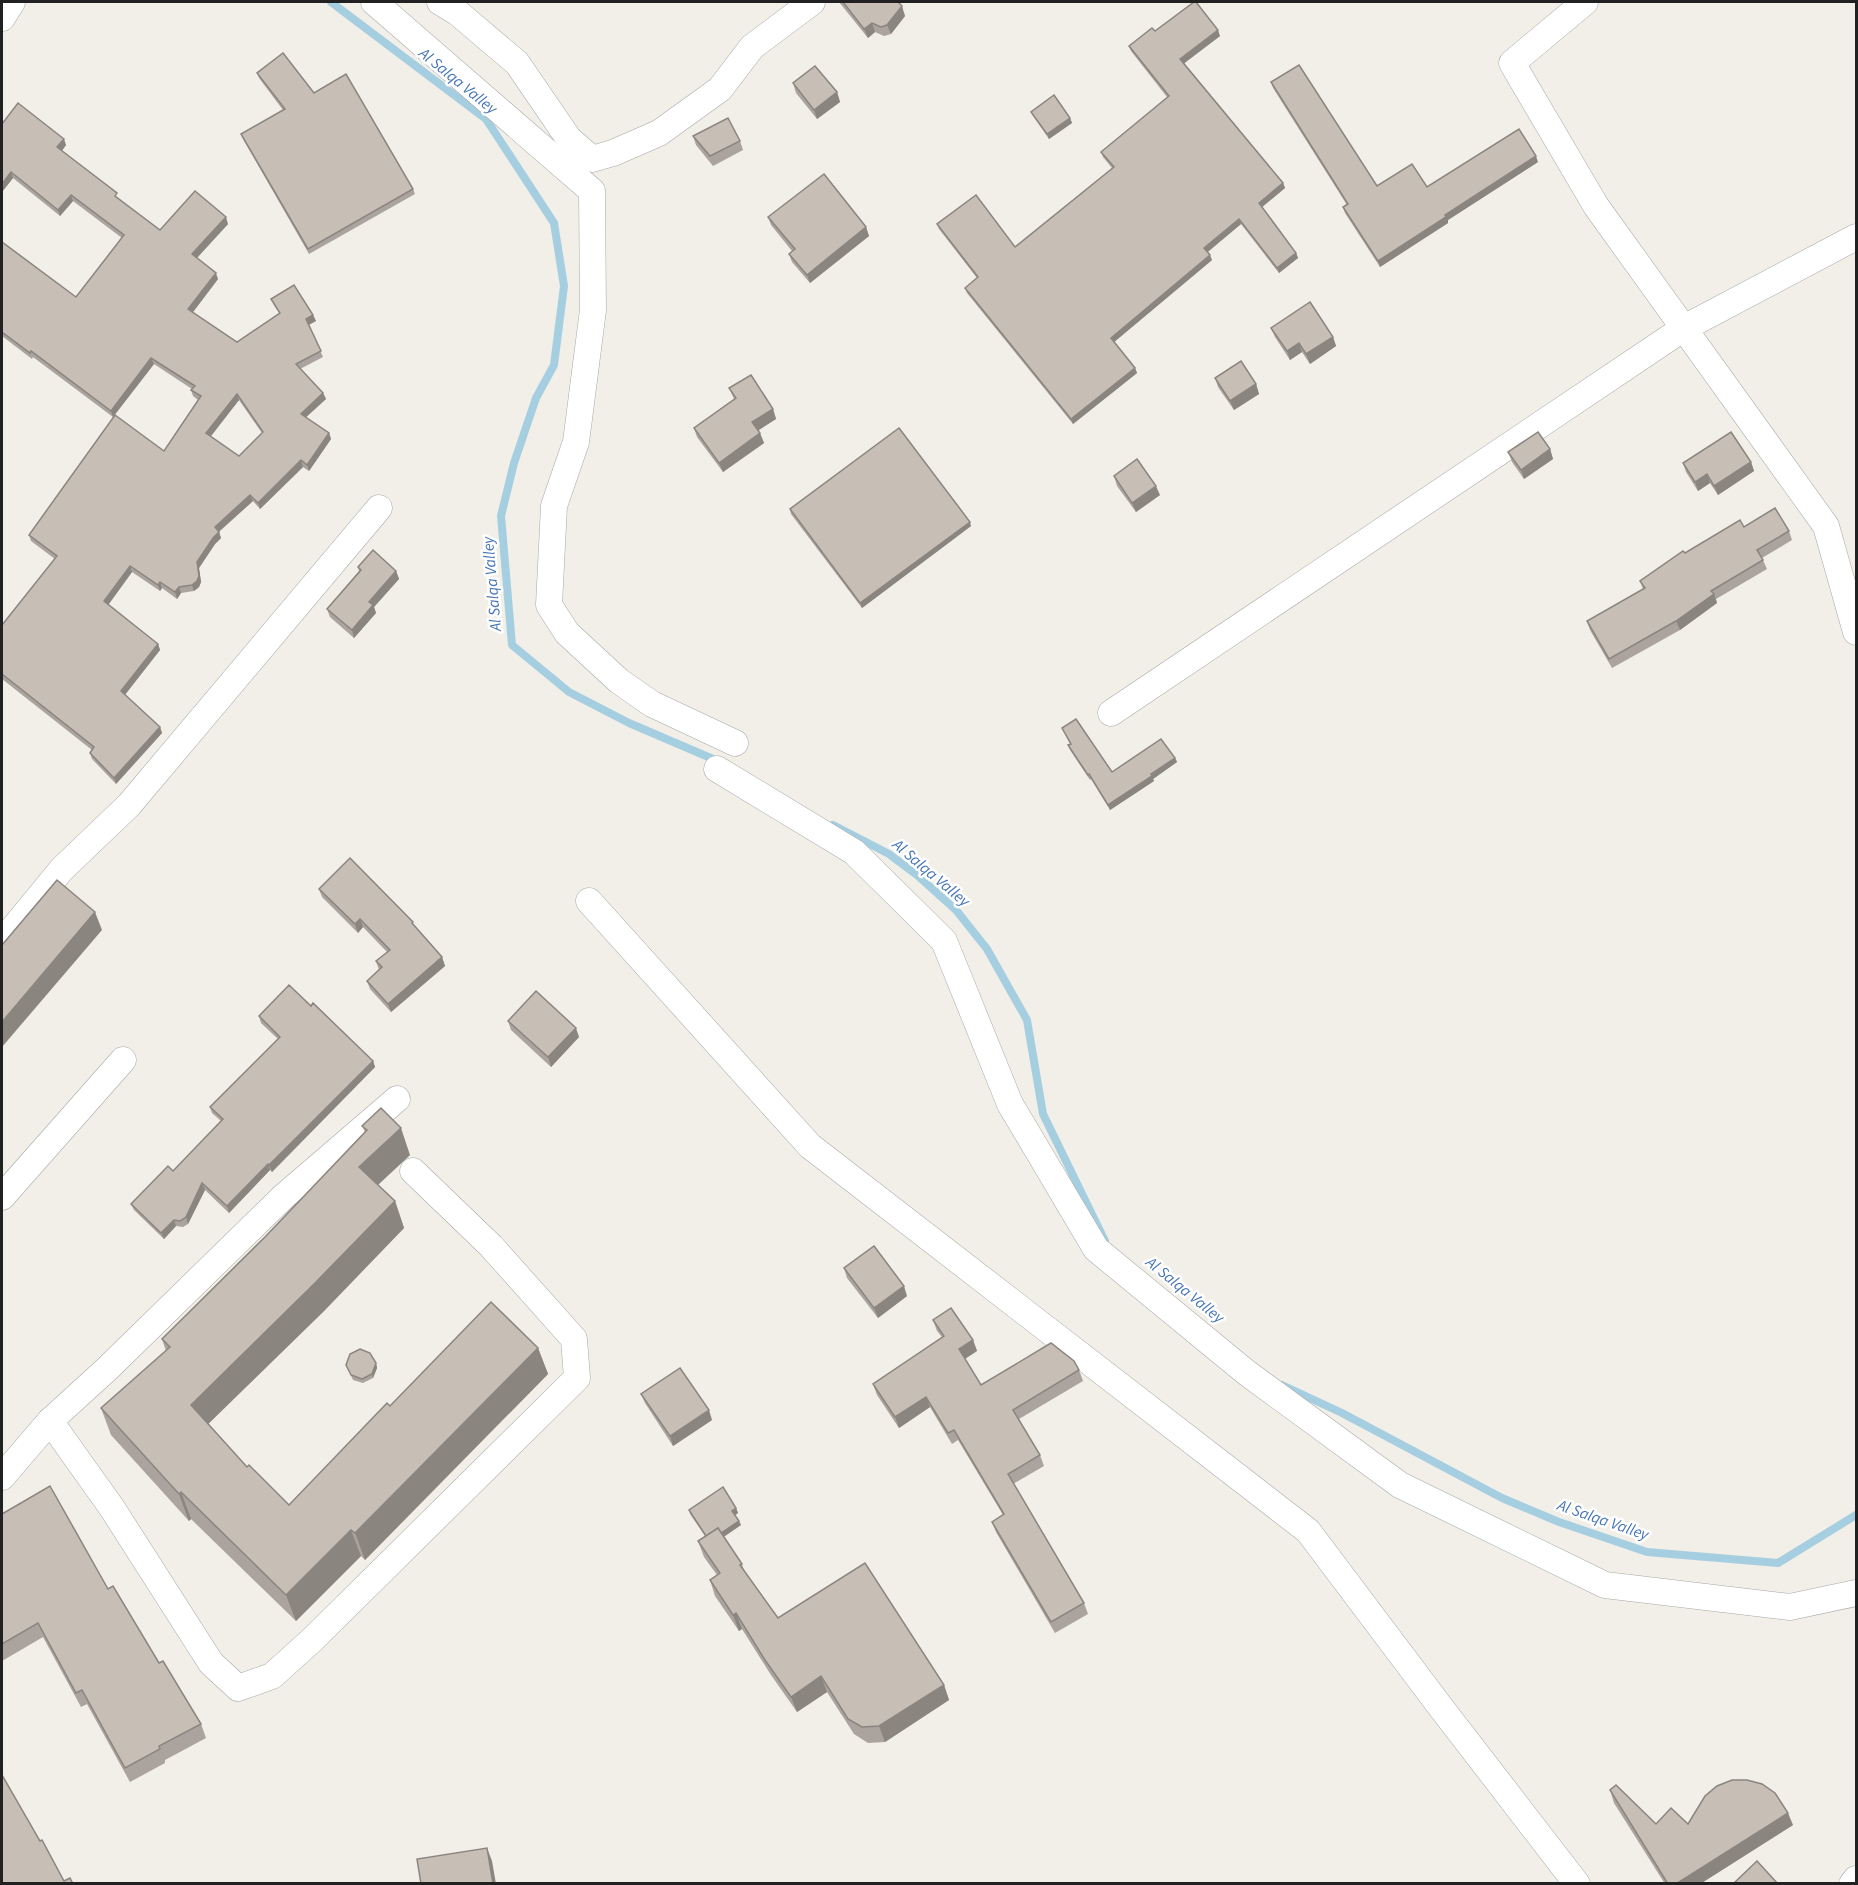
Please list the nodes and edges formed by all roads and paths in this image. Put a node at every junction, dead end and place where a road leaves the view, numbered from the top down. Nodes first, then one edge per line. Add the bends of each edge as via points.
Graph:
1 (12, 2) edge
2 (374, 2) edge
3 (440, 2) edge
4 (813, 2) edge
5 (1585, 2) edge
6 (2, 18) edge
7 (1857, 237) edge
8 (1684, 328) junction
9 (380, 508) dead end
10 (1857, 632) edge
11 (1111, 713) dead end
12 (735, 743) dead end
13 (717, 769) dead end
14 (589, 901) dead end
15 (2, 942) edge
16 (123, 1060) dead end
17 (397, 1099) dead end
18 (413, 1171) dead end
19 (2, 1197) edge
20 (50, 1421) junction
21 (2, 1477) edge
22 (1857, 1593) edge
23 (1857, 1880) edge
24 (1577, 1884) edge
25 (1852, 1884) edge

1 - 6 street
2 - 12 street via 592,191 593,310 576,442 554,506 549,605 567,633 619,681 652,704
3 - 4 street via 517,63 569,139 592,159 659,133 720,89 752,47
5 - 8 street via 1512,63 1596,206
7 - 8 street
8 - 10 street via 1826,526
8 - 11 street
9 - 15 street via 129,805 62,869
13 - 22 street via 854,852 944,941 1010,1104 1096,1249 1247,1373 1400,1485 1605,1585 1790,1607
14 - 24 street via 810,1146 1308,1531
16 - 19 street
17 - 20 street via 283,1197
18 - 20 street via 491,1246 574,1339 577,1378 272,1676 238,1688 211,1663 112,1508
20 - 21 street
23 - 25 street

